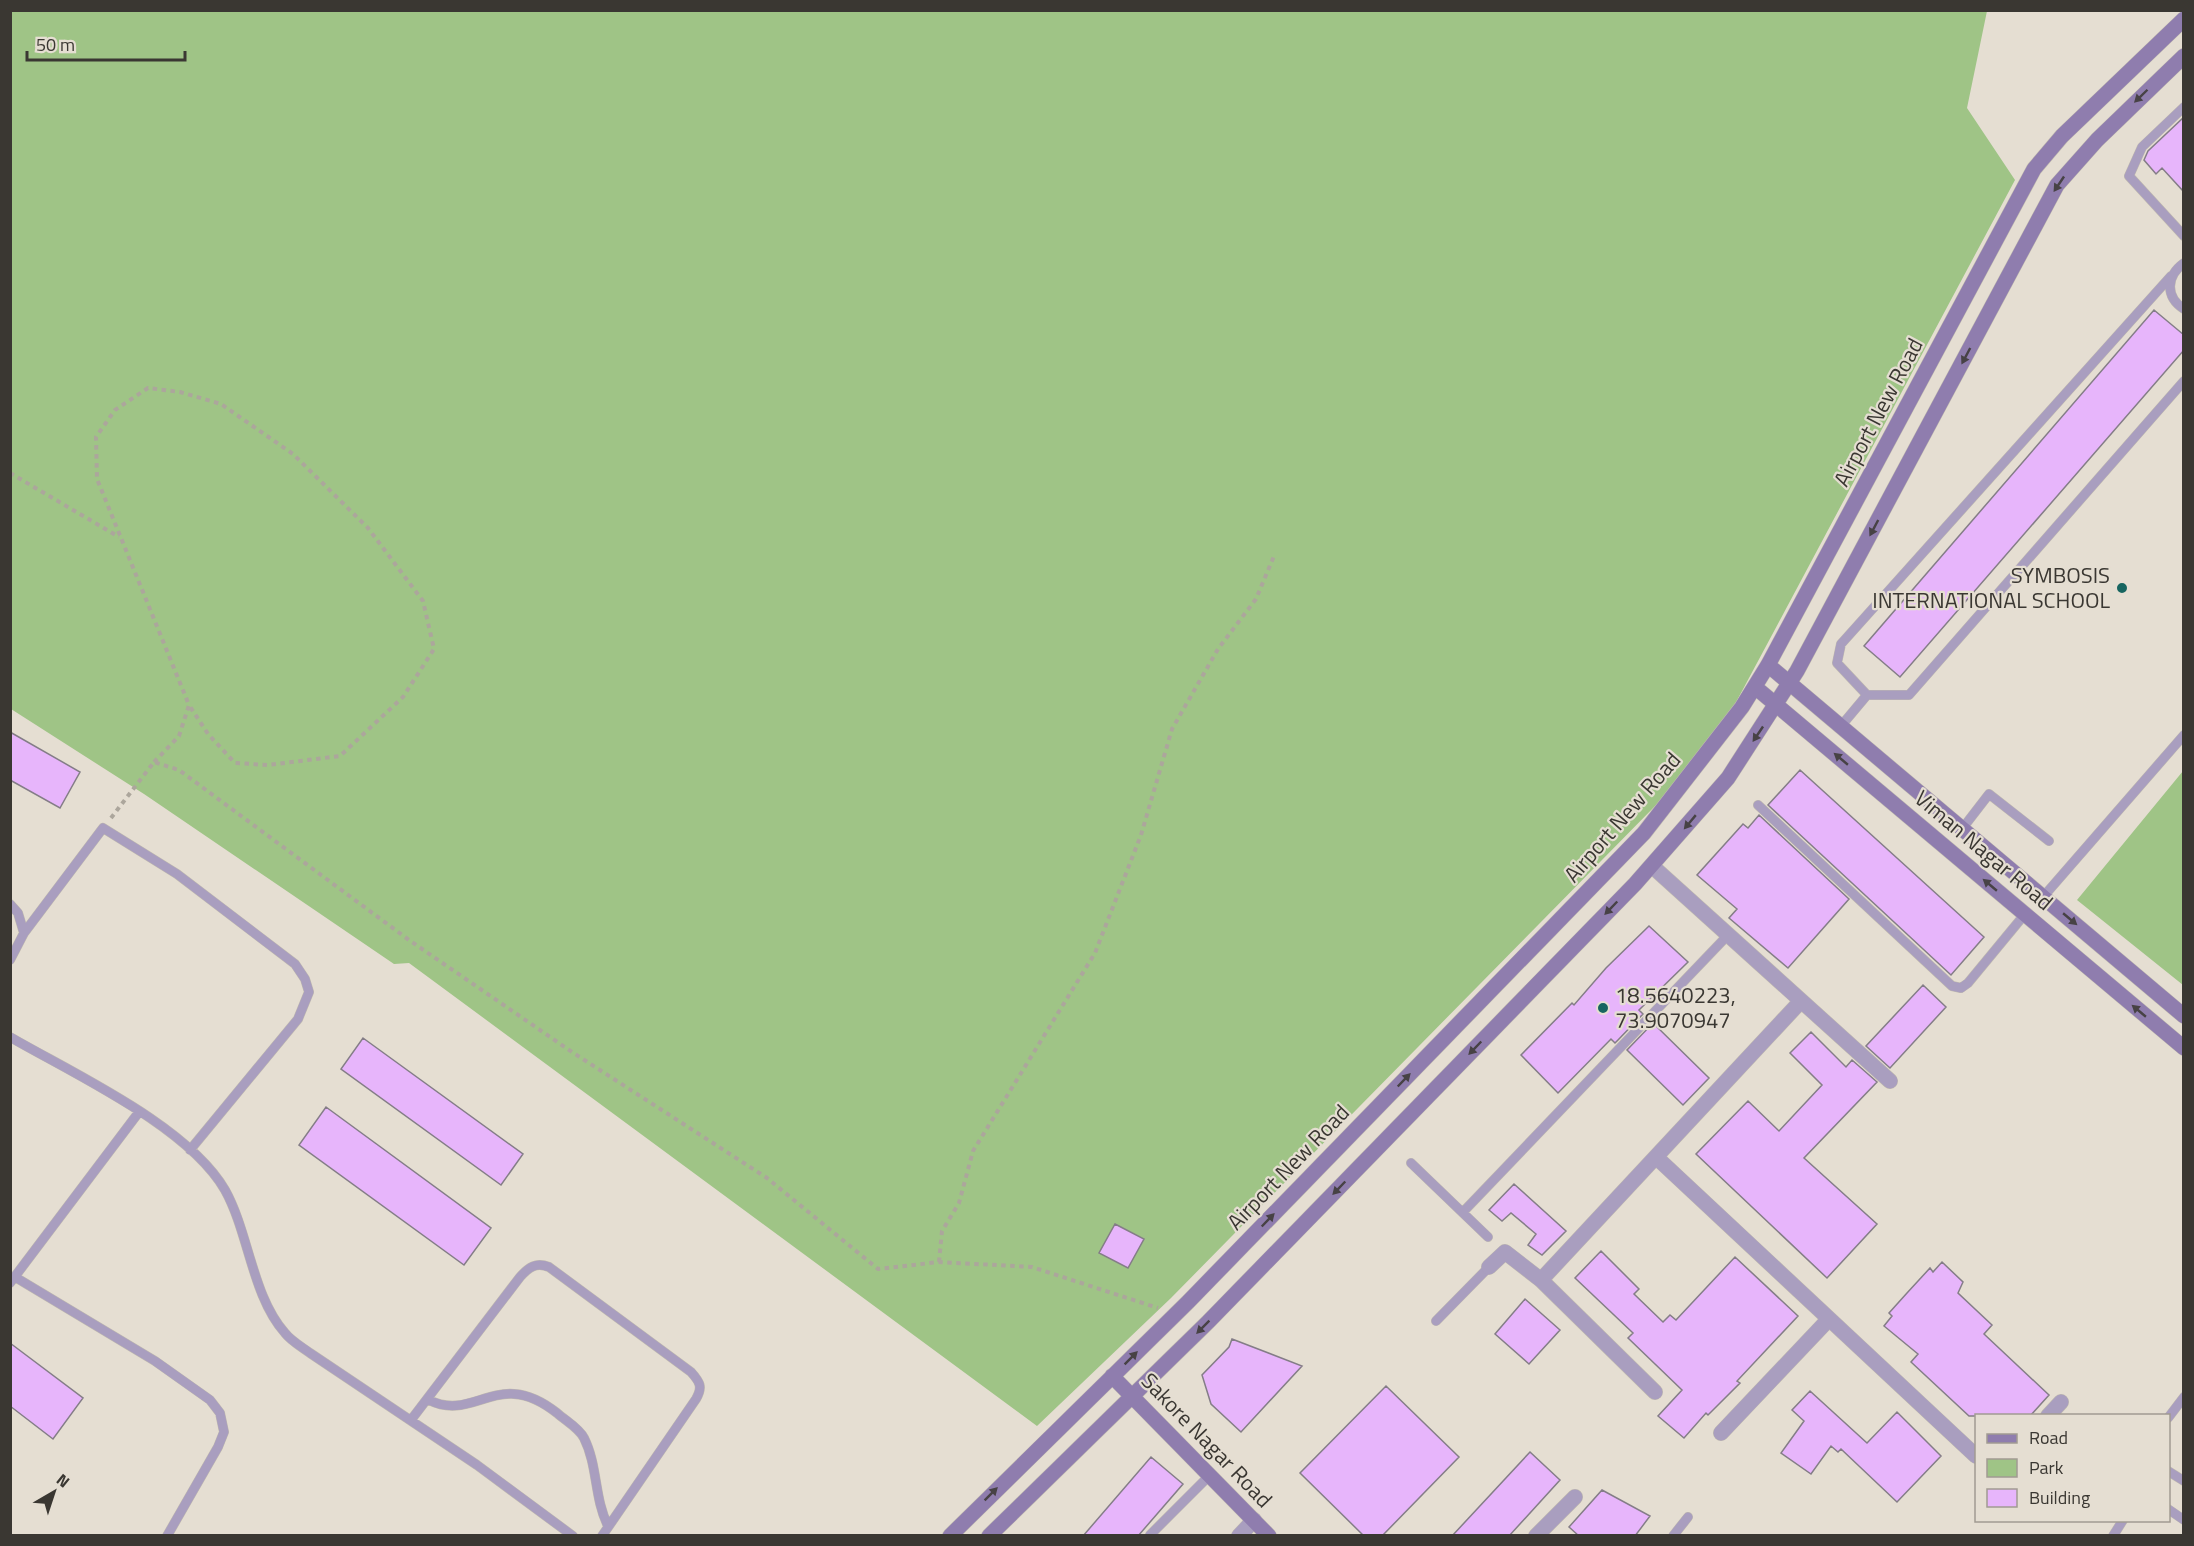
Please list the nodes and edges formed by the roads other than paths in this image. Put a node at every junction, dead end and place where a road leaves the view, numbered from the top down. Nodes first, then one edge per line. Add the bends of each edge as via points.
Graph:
1 (2184, 19) edge
2 (2184, 56) edge
3 (2184, 107) edge
4 (2184, 236) edge
5 (2184, 264) edge
6 (2171, 276) junction
7 (2184, 309) edge
8 (2184, 381) edge
9 (1768, 665) junction
10 (1790, 683) junction
11 (1755, 687) junction
12 (1867, 695) junction
13 (1777, 705) junction
14 (1840, 726) junction
15 (2184, 735) edge
16 (1758, 806) dead end
17 (1962, 828) junction
18 (2049, 841) dead end
19 (1652, 866) junction
20 (2043, 897) junction
21 (10, 904) edge
22 (2025, 914) junction
23 (24, 933) junction
24 (1728, 935) junction
25 (10, 960) edge
26 (1801, 1001) junction
27 (2184, 1016) edge
28 (10, 1037) edge
29 (2184, 1048) edge
30 (1890, 1081) dead end
31 (139, 1112) junction
32 (190, 1150) junction
33 (1656, 1157) junction
34 (1411, 1163) dead end
35 (1463, 1212) junction
36 (1488, 1237) dead end
37 (1490, 1267) joint
38 (13, 1280) edge
39 (1541, 1280) junction
40 (1829, 1318) junction
41 (1436, 1321) dead end
42 (1112, 1376) junction
43 (1655, 1392) dead end
44 (1132, 1396) junction
45 (2184, 1397) edge
46 (429, 1400) junction
47 (2061, 1402) dead end
48 (2050, 1414) edge
49 (2170, 1417) edge
50 (411, 1420) junction
51 (1721, 1433) dead end
52 (1975, 1454) edge
53 (2170, 1472) edge
54 (1210, 1475) junction
55 (2184, 1481) edge
56 (1575, 1497) dead end
57 (2170, 1510) edge
58 (1688, 1518) dead end
59 (1254, 1520) junction
60 (2184, 1520) edge
61 (2122, 1522) edge
62 (608, 1526) junction
63 (1150, 1535) edge
64 (166, 1536) edge
65 (573, 1536) edge
66 (602, 1536) edge
67 (950, 1536) edge
68 (989, 1536) edge
69 (1239, 1536) edge
70 (1269, 1536) edge
71 (1536, 1536) edge
72 (1673, 1536) edge
73 (2113, 1536) edge

1 - 9 main road, Airport New Road via 2062,136 2034,169
2 -> 10 main road via 2097,140 2057,185
3 - 4 lane via 2142,147 2129,177
5 - 6 lane
6 - 7 lane via 2170,294
6 - 12 lane via 1841,644 1837,663
8 - 12 lane via 1909,695
9 - 10 main road, Viman Nagar Road
9 - 11 main road, Airport New Road
10 - 13 main road
10 - 14 main road, Viman Nagar Road
11 - 13 main road, Viman Nagar Road
42 -> 11 main road, Airport New Road via 1644,833
12 - 14 lane
13 -> 19 main road via 1728,778
22 -> 13 main road, Viman Nagar Road
14 - 17 main road, Viman Nagar Road
15 - 20 lane
16 - 22 lane via 1952,986 1960,988 1968,983
17 - 18 lane via 1989,794
17 - 20 main road, Viman Nagar Road
19 - 24 street
19 -> 44 main road
20 -> 27 main road, Viman Nagar Road
21 - 23 lane via 18,913
29 -> 22 main road, Viman Nagar Road
23 - 25 lane
23 - 32 lane via 103,828 177,874 286,957 305,979 309,992 298,1019
24 - 26 street
24 - 35 lane
26 - 30 street
26 - 33 street
28 - 31 lane
31 - 32 lane
31 - 38 lane
32 - 50 lane via 210,1167 225,1191 270,1311 285,1334
33 - 39 street
33 - 40 street
34 - 35 lane
35 - 36 lane
37 - 39 street via 1505,1252
37 - 41 lane
38 - 64 lane via 155,1361 210,1400 220,1413 224,1432 218,1447
39 - 43 street
40 - 51 street
40 - 52 street
42 - 44 main road, Sakore Nagar Road
67 -> 42 main road, Airport New Road
44 - 54 main road, Sakore Nagar Road
44 - 68 main road
45 - 49 lane
46 - 50 lane
46 - 62 lane via 451,1408 507,1394 526,1394 541,1400 583,1436
46 - 62 lane via 520,1277 540,1264 549,1267 700,1381 696,1399
47 - 48 street
50 - 65 lane
53 - 55 lane
54 - 59 main road, Sakore Nagar Road
54 - 63 lane
56 - 71 street
57 - 60 lane
58 - 72 lane
59 - 69 street
59 - 70 main road, Sakore Nagar Road
61 - 73 lane
62 - 66 lane

